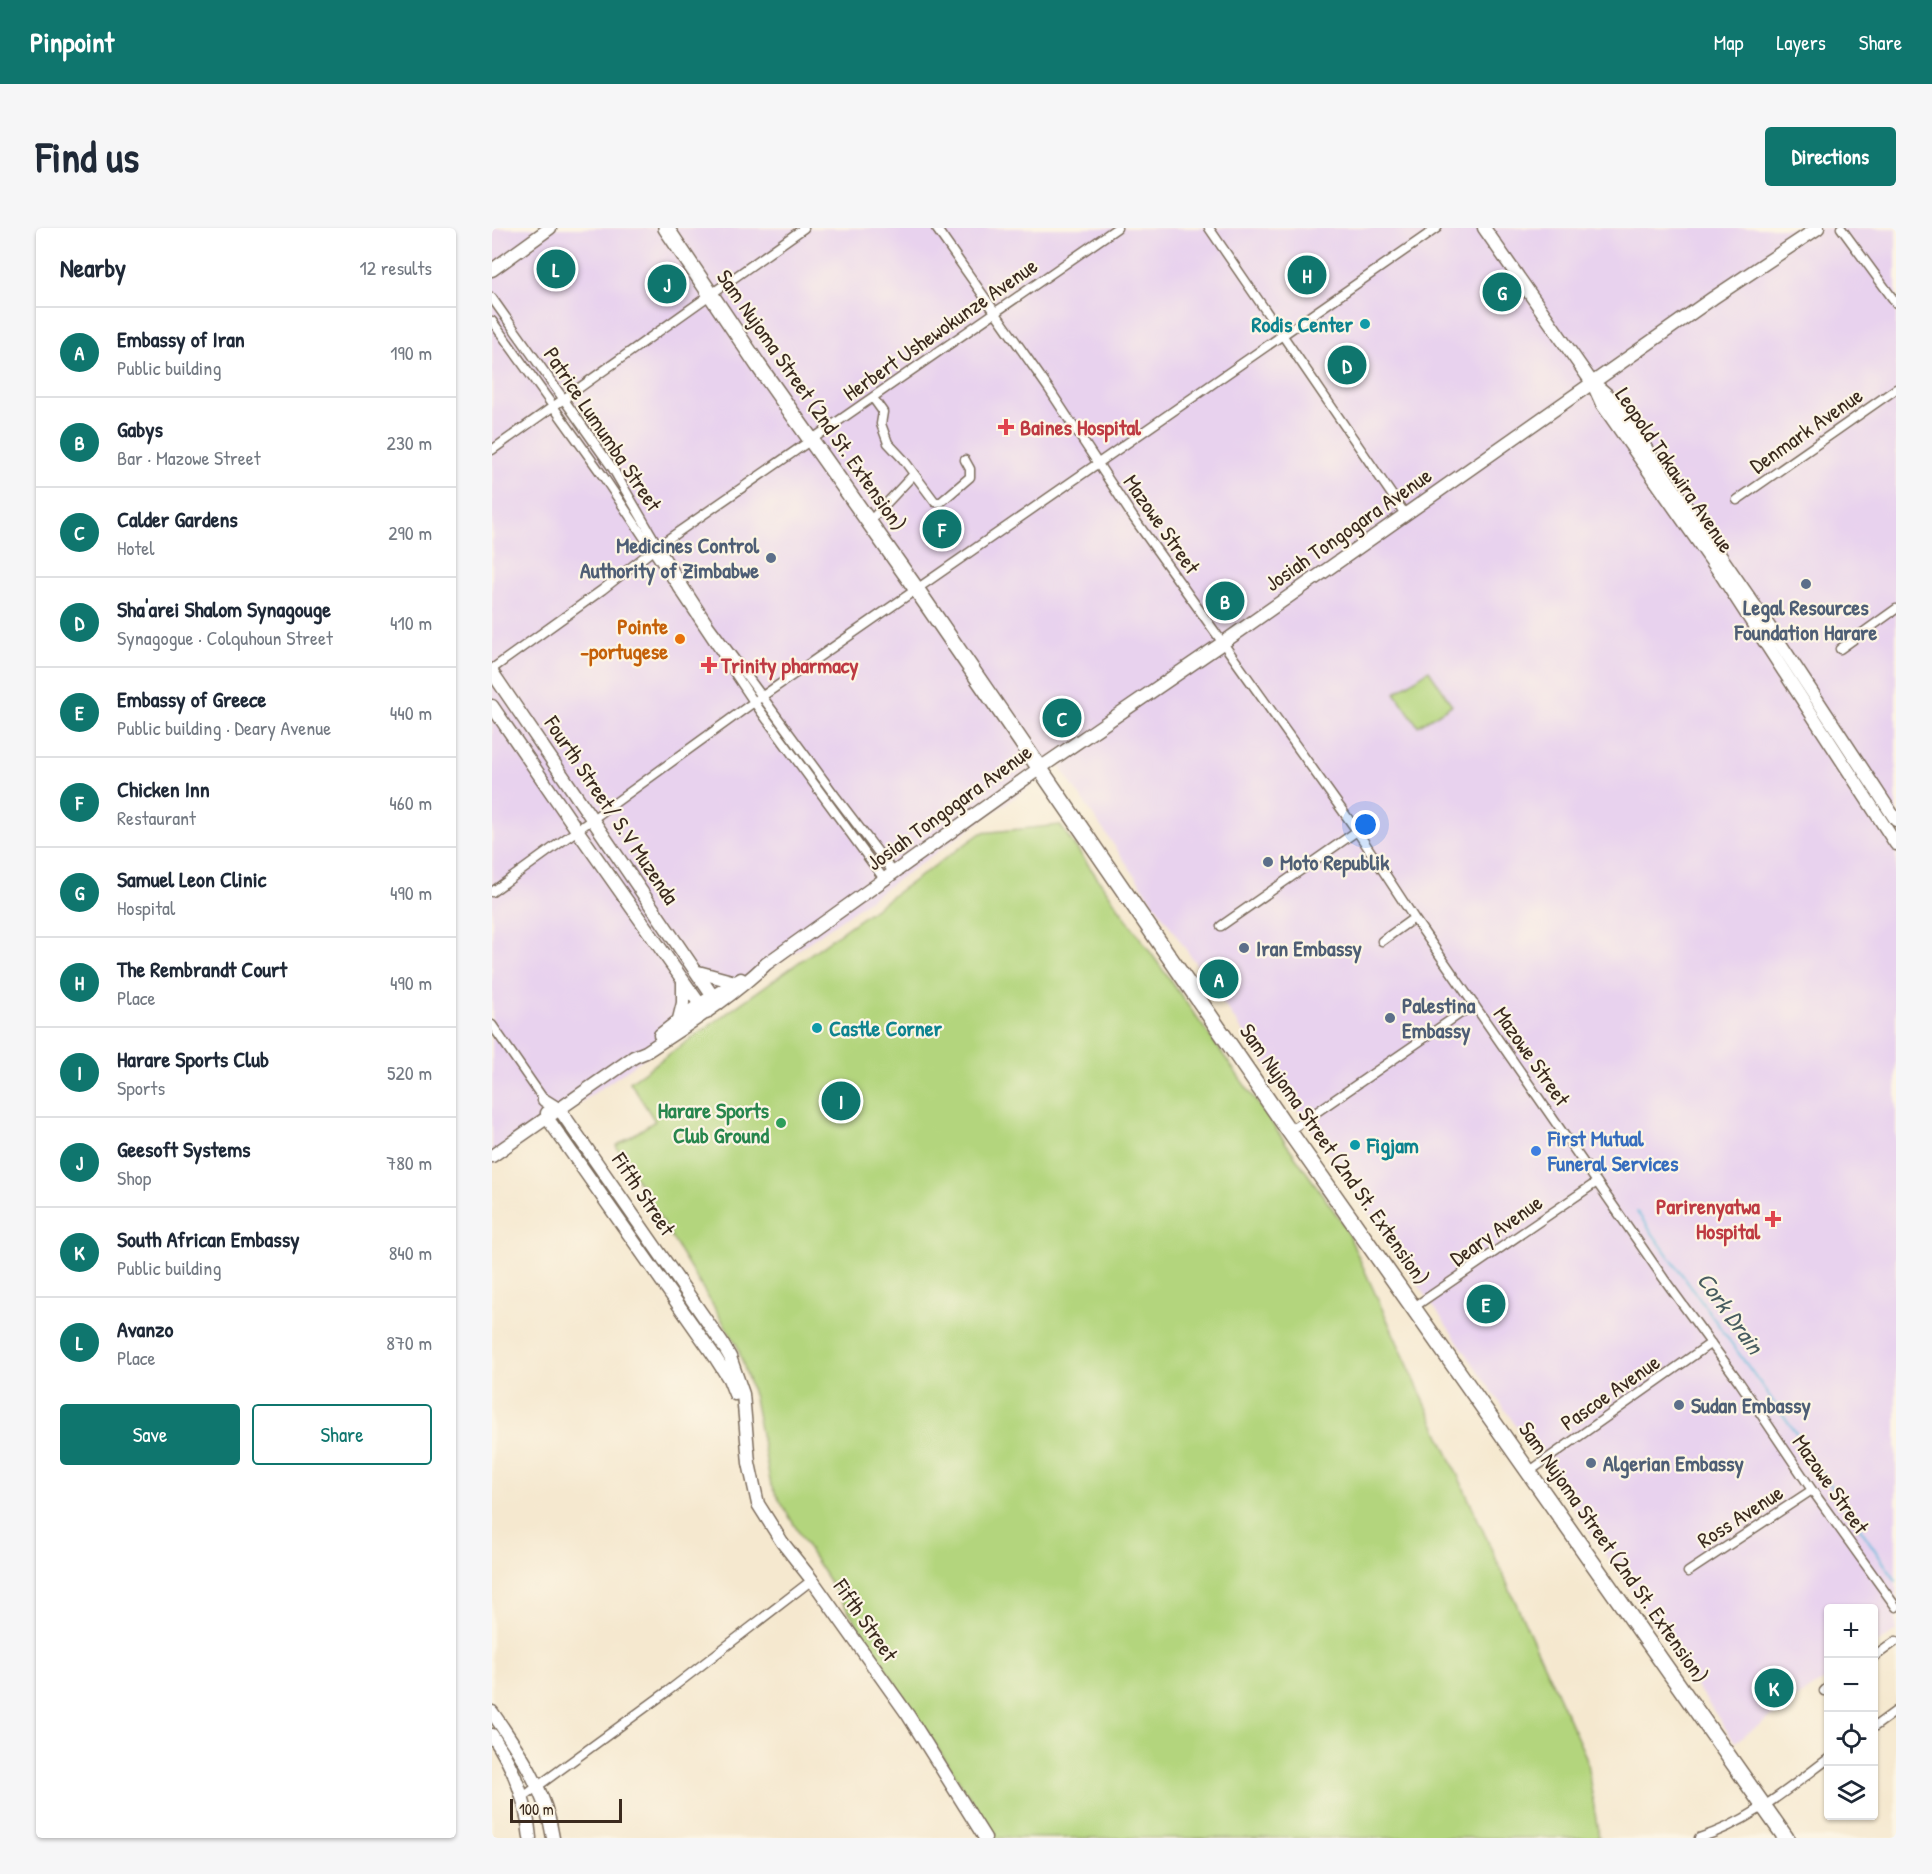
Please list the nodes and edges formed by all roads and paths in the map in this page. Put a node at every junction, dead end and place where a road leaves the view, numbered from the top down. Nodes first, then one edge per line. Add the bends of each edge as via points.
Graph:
1 (550, 228) edge
2 (666, 228) edge
3 (804, 228) edge
4 (936, 228) edge
5 (1117, 228) edge
6 (1209, 228) edge
7 (1437, 228) edge
8 (1484, 228) edge
9 (1818, 228) edge
10 (1841, 228) edge
11 (492, 270) edge
12 (711, 295) junction
13 (492, 298) edge
14 (1896, 303) edge
15 (995, 313) junction
16 (492, 321) edge
17 (1282, 335) junction
18 (1593, 384) junction
19 (1896, 389) edge
20 (873, 398) junction
21 (564, 400) junction
22 (553, 408) junction
23 (812, 440) junction
24 (492, 450) edge
25 (965, 460) dead end
26 (1098, 463) junction
27 (914, 474) junction
28 (1737, 500) dead end
29 (1405, 514) junction
30 (869, 522) junction
31 (656, 549) junction
32 (917, 590) junction
33 (1896, 609) edge
34 (1224, 642) junction
35 (1840, 649) dead end
36 (492, 670) edge
37 (758, 700) junction
38 (492, 706) edge
39 (1040, 768) junction
40 (594, 819) junction
41 (1896, 820) edge
42 (577, 831) junction
43 (1357, 831) junction
44 (1896, 844) edge
45 (889, 876) junction
46 (492, 892) edge
47 (1414, 918) junction
48 (1221, 926) dead end
49 (1382, 941) dead end
50 (766, 964) junction
51 (698, 972) junction
52 (683, 980) junction
53 (735, 982) junction
54 (716, 1000) junction
55 (1474, 1004) junction
56 (703, 1008) junction
57 (679, 1019) junction
58 (492, 1025) edge
59 (634, 1057) junction
60 (544, 1100) junction
61 (560, 1110) junction
62 (548, 1119) junction
63 (1289, 1131) junction
64 (492, 1156) edge
65 (1597, 1182) junction
66 (1414, 1307) junction
67 (1711, 1343) junction
68 (745, 1414) junction
69 (1530, 1472) junction
70 (1812, 1490) junction
71 (1688, 1572) dead end
72 (812, 1580) junction
73 (1896, 1607) edge
74 (1896, 1641) edge
75 (1878, 1653) edge
76 (1896, 1711) edge
77 (492, 1712) edge
78 (1878, 1724) edge
79 (492, 1735) edge
80 (1824, 1763) edge
81 (538, 1787) junction
82 (523, 1797) junction
83 (1764, 1806) junction
84 (530, 1838) edge
85 (553, 1838) edge
86 (985, 1838) edge
87 (1699, 1838) edge
88 (1786, 1838) edge

1 - 11 main road
2 - 12 highway, Sam Nujoma Street (2nd St. Extension)
3 - 12 street
4 - 15 street, Mazowe Street
5 - 15 street, Herbert Ushewokunze Avenue
6 - 17 street
7 - 17 street
8 - 18 main road
9 - 18 main road, Josiah Tongogara Avenue
10 - 14 street
12 - 21 street
12 - 23 highway, Sam Nujoma Street (2nd St. Extension)
13 - 21 street, Patrice Lumumba Street
15 - 20 street, Herbert Ushewokunze Avenue
15 - 26 street, Mazowe Street
16 - 22 street, Patrice Lumumba Street
17 - 26 street
17 - 29 street
18 - 29 main road, Josiah Tongogara Avenue
18 - 41 main road, Leopold Takawira Avenue via 1611,398 1764,619
18 - 44 main road, Leopold Takawira Avenue via 1602,404 1720,573
19 - 28 street, Denmark Avenue
20 - 23 street, Herbert Ushewokunze Avenue
20 - 27 street via 883,412 881,424 888,443
21 - 22 street
21 - 31 street, Patrice Lumumba Street via 613,469
22 - 24 street
22 - 31 street, Patrice Lumumba Street
23 - 30 highway, Sam Nujoma Street (2nd St. Extension)
23 - 31 street, Herbert Ushewokunze Avenue
25 - 27 street via 970,477 941,502 934,502
26 - 32 street
26 - 34 street, Mazowe Street
27 - 30 street
29 - 34 main road, Josiah Tongogara Avenue
30 - 32 highway, Sam Nujoma Street (2nd St. Extension)
31 - 36 street, Herbert Ushewokunze Avenue
31 - 37 street, Patrice Lumumba Street
32 - 37 street
32 - 39 highway, Sam Nujoma Street (2nd St. Extension)
33 - 35 street
34 - 39 main road, Josiah Tongogara Avenue
34 - 43 street, Mazowe Street
36 - 40 main road, Fourth Street/ S.V Muzenda
37 - 40 street
37 - 45 street, Patrice Lumumba Street
38 - 42 main road
39 - 45 main road, Josiah Tongogara Avenue
39 - 63 highway, Sam Nujoma Street (2nd St. Extension)
40 - 42 street
40 - 51 main road, Fourth Street/ S.V Muzenda
42 - 46 street
42 - 52 main road
43 - 47 street, Mazowe Street
43 - 48 street
45 - 50 main road, Josiah Tongogara Avenue
47 - 49 street
47 - 55 street, Mazowe Street
50 - 53 main road
50 - 54 main road, Josiah Tongogara Avenue via 747,982
51 - 53 main road
51 - 54 main road, Fourth Street/ S.V Muzenda
52 - 56 main road
52 - 57 main road
53 - 54 main road
54 - 56 main road
55 - 63 street
55 - 65 street, Mazowe Street
56 - 57 main road
56 - 59 main road
57 - 59 main road
58 - 60 street, Fifth Street
59 - 61 main road
60 - 61 main road, Fifth Street
60 - 62 main road, Fifth Street
61 - 62 main road
61 - 68 main road, Fifth Street via 722,1343 743,1394
62 - 64 main road
62 - 68 main road, Fifth Street via 715,1357
63 - 66 highway, Sam Nujoma Street (2nd St. Extension)
65 - 66 street, Deary Avenue
65 - 67 street, Mazowe Street
66 - 69 highway, Sam Nujoma Street (2nd St. Extension)
67 - 69 street, Pascoe Avenue
67 - 70 street, Mazowe Street
68 - 72 main road, Fifth Street via 749,1463 758,1504
69 - 83 highway, Sam Nujoma Street (2nd St. Extension)
70 - 71 street, Ross Avenue
70 - 73 street, Mazowe Street
72 - 81 street
72 - 86 main road, Fifth Street via 908,1715
74 - 75 street
76 - 78 street
77 - 81 main road
79 - 82 main road
80 - 83 street
81 - 82 street
81 - 85 main road
82 - 84 main road
83 - 87 street
83 - 88 highway, Sam Nujoma Street (2nd St. Extension)

